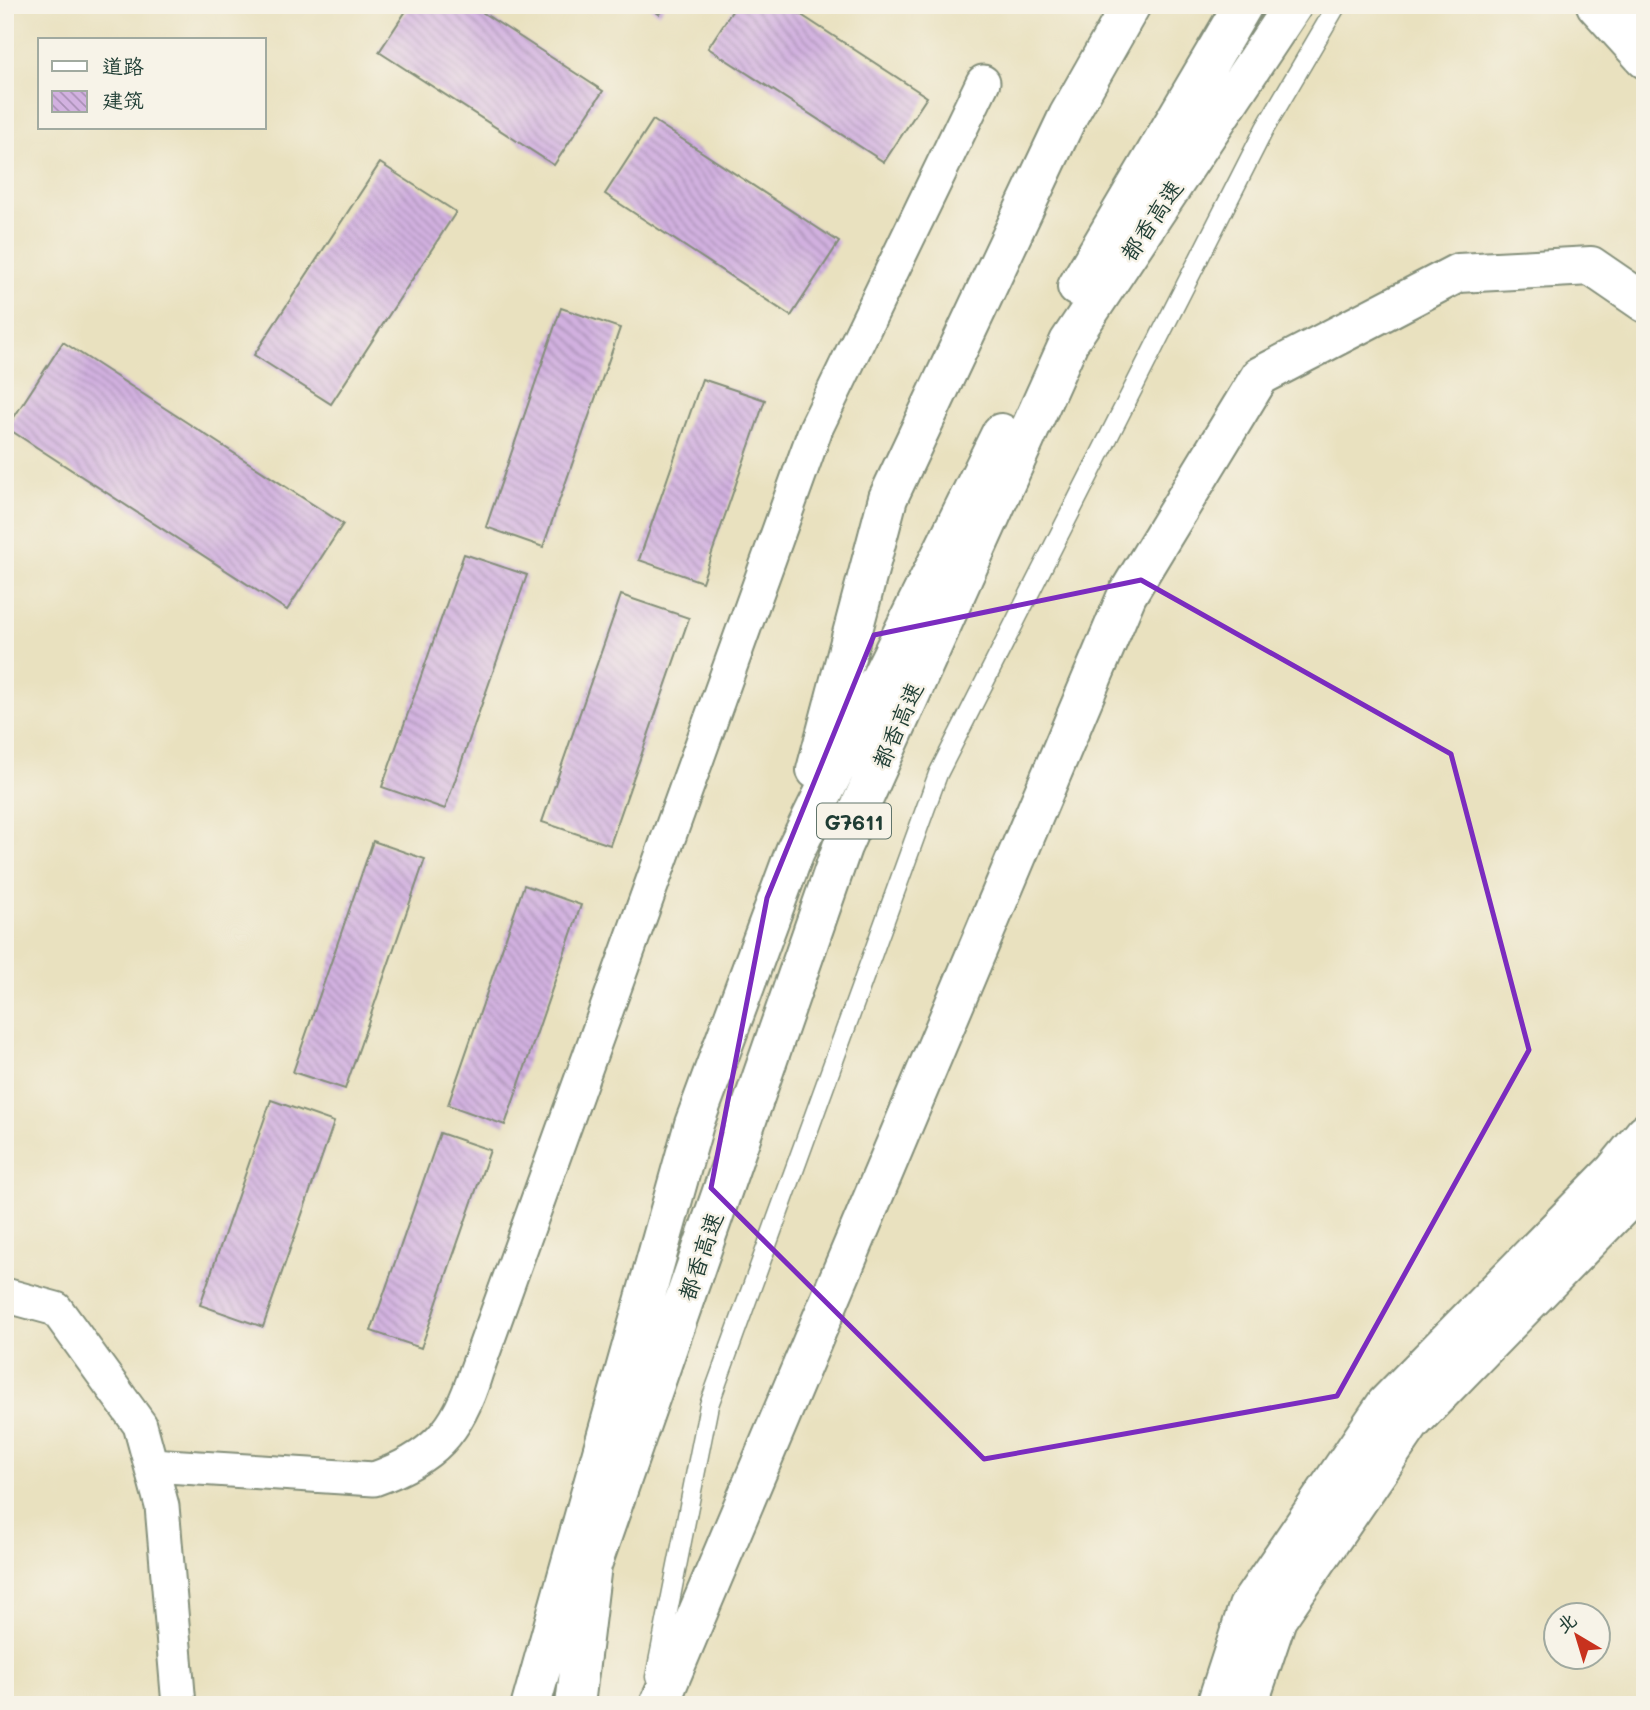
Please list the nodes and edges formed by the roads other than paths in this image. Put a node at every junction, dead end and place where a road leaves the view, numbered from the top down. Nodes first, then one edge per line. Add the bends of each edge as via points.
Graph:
1 (1131, 5) edge
2 (1243, 5) edge
3 (1293, 5) edge
4 (1337, 5) edge
5 (1596, 5) edge
6 (1637, 5) edge
7 (1645, 14) edge
8 (1645, 59) edge
9 (983, 82) dead end
10 (1645, 303) edge
11 (795, 851) junction
12 (1645, 1133) edge
13 (1645, 1182) edge
14 (5, 1295) edge
15 (151, 1465) junction
16 (179, 1705) edge
17 (531, 1705) edge
18 (575, 1705) edge
19 (649, 1705) edge
20 (659, 1705) edge
21 (1216, 1705) edge
22 (1248, 1705) edge

1 - 11 highway via 1068,116 888,498
2 - 11 highway, 都香高速 / G7611 via 1051,330
3 - 18 highway, 都香高速 / G7611 via 1069,342 842,847 592,1565
4 - 19 lane via 1265,128 938,774 709,1405
5 - 8 highway
6 - 7 highway
9 - 15 street via 816,428 468,1398 455,1422 419,1459 373,1479
10 - 20 highway via 1591,266 1458,273 1260,376 1127,594
11 - 17 highway, 都香高速 / G7611 via 694,1124
12 - 21 highway via 1614,1171 1386,1404 1248,1608
13 - 22 highway via 1410,1423 1277,1619
14 - 15 street via 56,1309 140,1425
15 - 16 street via 162,1506

